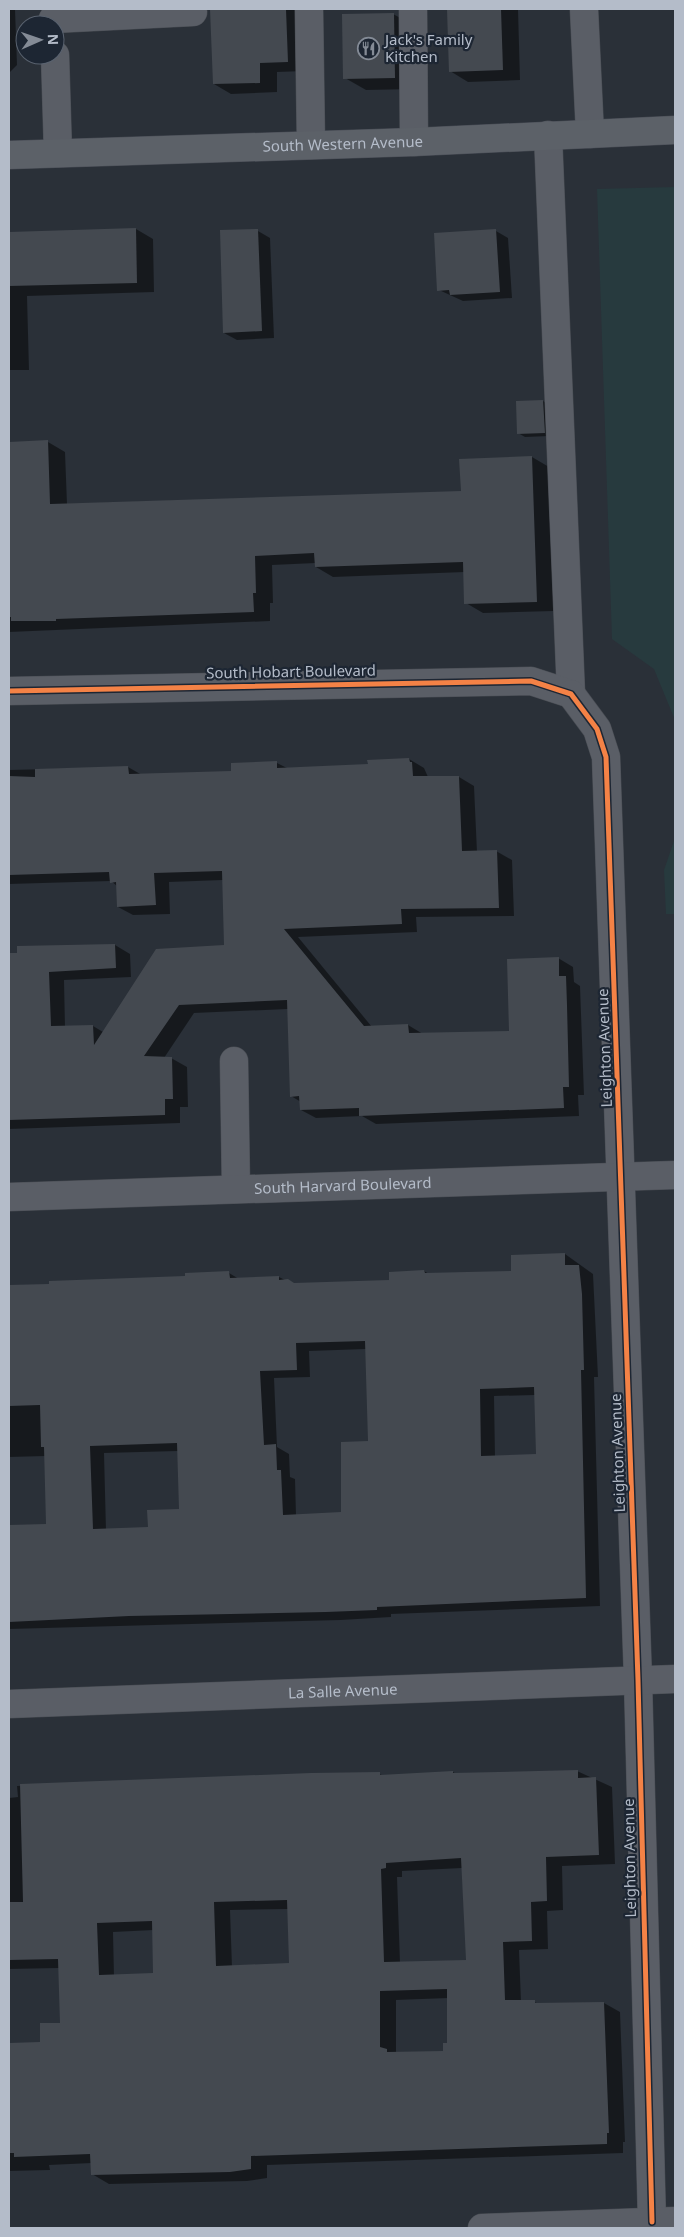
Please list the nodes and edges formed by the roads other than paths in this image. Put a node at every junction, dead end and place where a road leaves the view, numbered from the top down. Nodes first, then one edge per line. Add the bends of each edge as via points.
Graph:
1 (308, 9) edge
2 (413, 9) edge
3 (584, 9) edge
4 (193, 12) dead end
5 (65, 17) edge
6 (54, 65) edge
7 (675, 130) edge
8 (590, 134) junction
9 (548, 136) junction
10 (414, 142) junction
11 (311, 145) junction
12 (58, 153) junction
13 (9, 156) edge
14 (9, 691) edge
15 (571, 694) junction
16 (234, 1061) dead end
17 (675, 1175) edge
18 (622, 1177) junction
19 (236, 1189) junction
20 (9, 1197) edge
21 (675, 1679) edge
22 (638, 1680) junction
23 (9, 1704) edge
24 (663, 2221) edge
25 (482, 2228) edge

1 - 11 street
2 - 10 street
3 - 8 street
4 - 5 street
6 - 12 street
7 - 8 main road, South Western Avenue
8 - 9 main road, South Western Avenue
9 - 10 main road, South Western Avenue
9 - 15 street
10 - 11 main road, South Western Avenue
11 - 12 main road, South Western Avenue
12 - 13 main road, South Western Avenue
14 - 15 street, South Hobart Boulevard via 531,680
15 - 18 street, Leighton Avenue via 597,729 606,757
16 - 19 street
17 - 18 street, South Harvard Boulevard
18 - 19 street, South Harvard Boulevard
18 - 22 street, Leighton Avenue
19 - 20 street, South Harvard Boulevard
21 - 22 street, La Salle Avenue
22 - 23 street, La Salle Avenue
22 - 24 street, Leighton Avenue
24 - 25 street

